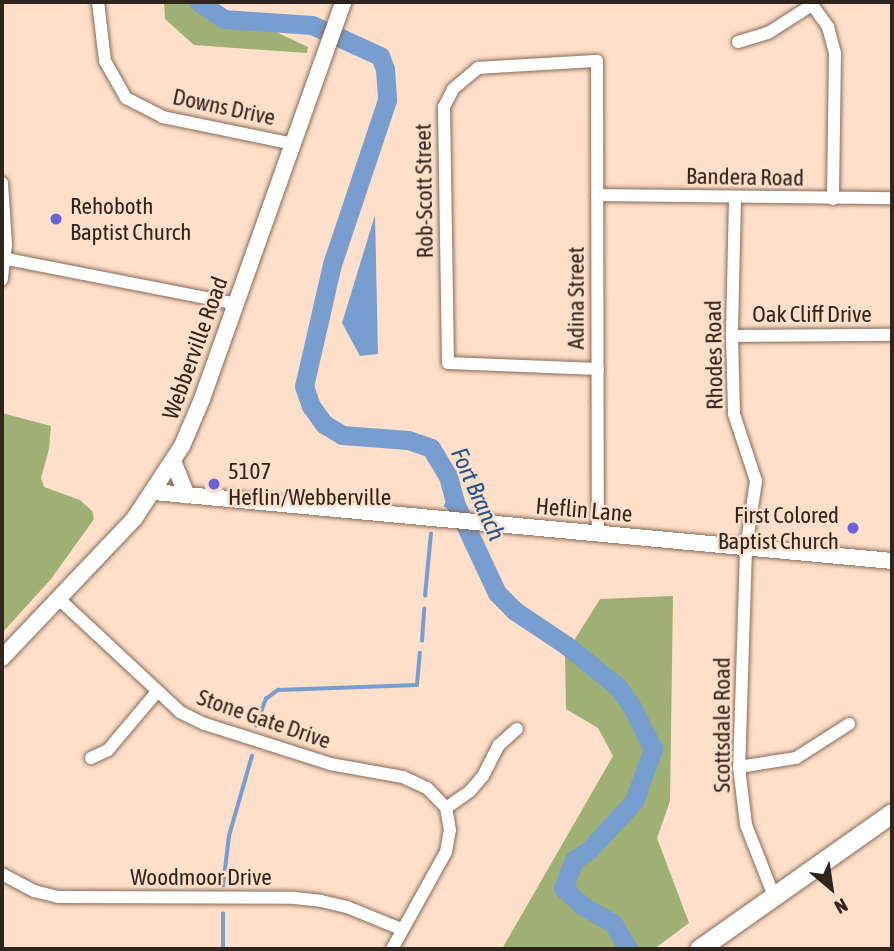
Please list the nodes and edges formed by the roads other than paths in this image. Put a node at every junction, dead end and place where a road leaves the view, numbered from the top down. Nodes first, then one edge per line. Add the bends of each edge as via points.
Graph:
1 (98, 2) edge
2 (811, 3) edge
3 (341, 6) edge
4 (738, 42) dead end
5 (597, 61) joint
6 (293, 144) junction
7 (2, 183) edge
8 (597, 195) junction
9 (892, 198) edge
10 (735, 199) junction
11 (833, 199) junction
12 (4, 259) edge
13 (2, 280) edge
14 (236, 304) junction
15 (892, 335) edge
16 (732, 336) junction
17 (597, 369) junction
18 (173, 461) junction
19 (154, 492) junction
20 (187, 495) junction
21 (598, 534) junction
22 (746, 549) junction
23 (892, 561) edge
24 (59, 599) junction
25 (2, 659) edge
26 (156, 693) junction
27 (849, 724) dead end
28 (517, 729) dead end
29 (91, 758) dead end
30 (739, 767) junction
31 (446, 808) junction
32 (892, 813) edge
33 (2, 874) edge
34 (774, 896) junction
35 (401, 929) junction
36 (703, 946) edge
37 (392, 949) edge

1 - 6 street, Downs Drive via 106,61 126,98 163,117
2 - 4 street via 768,33
2 - 11 street via 828,27 835,53
3 - 6 street, Webberville Road
5 - 8 street, Adina Street
5 - 17 street, Rob-Scott Street via 478,68 453,89 444,107 448,363
6 - 14 street, Webberville Road
7 - 12 street
8 - 10 street, Bandera Road
8 - 17 street, Adina Street
9 - 11 street, Bandera Road
10 - 11 street, Bandera Road
10 - 16 street, Rhodes Road
12 - 13 street
12 - 14 street
14 - 18 street, Webberville Road via 192,424
15 - 16 street, Oak Cliff Drive
16 - 22 street, Rhodes Road via 734,414 756,481
17 - 21 street, Adina Street
18 - 19 street, Webberville Road
18 - 20 street
19 - 20 street, Heflin Lane
19 - 24 street, Webberville Road
20 - 21 street, Heflin Lane
21 - 22 street, Heflin Lane
22 - 23 street, Heflin Lane
22 - 30 street, Scottsdale Road
24 - 25 street, Webberville Road
24 - 26 street, Stone Gate Drive
26 - 29 street via 108,750
26 - 31 street, Stone Gate Drive via 205,724 330,764 403,777 427,788
27 - 30 street via 796,758
28 - 31 street via 499,745 470,791
30 - 34 street, Scottsdale Road via 746,825
31 - 35 street via 450,830 446,852
32 - 34 main road
33 - 35 street, Woodmoor Drive via 34,891 58,897 321,901
34 - 36 main road
35 - 37 street

